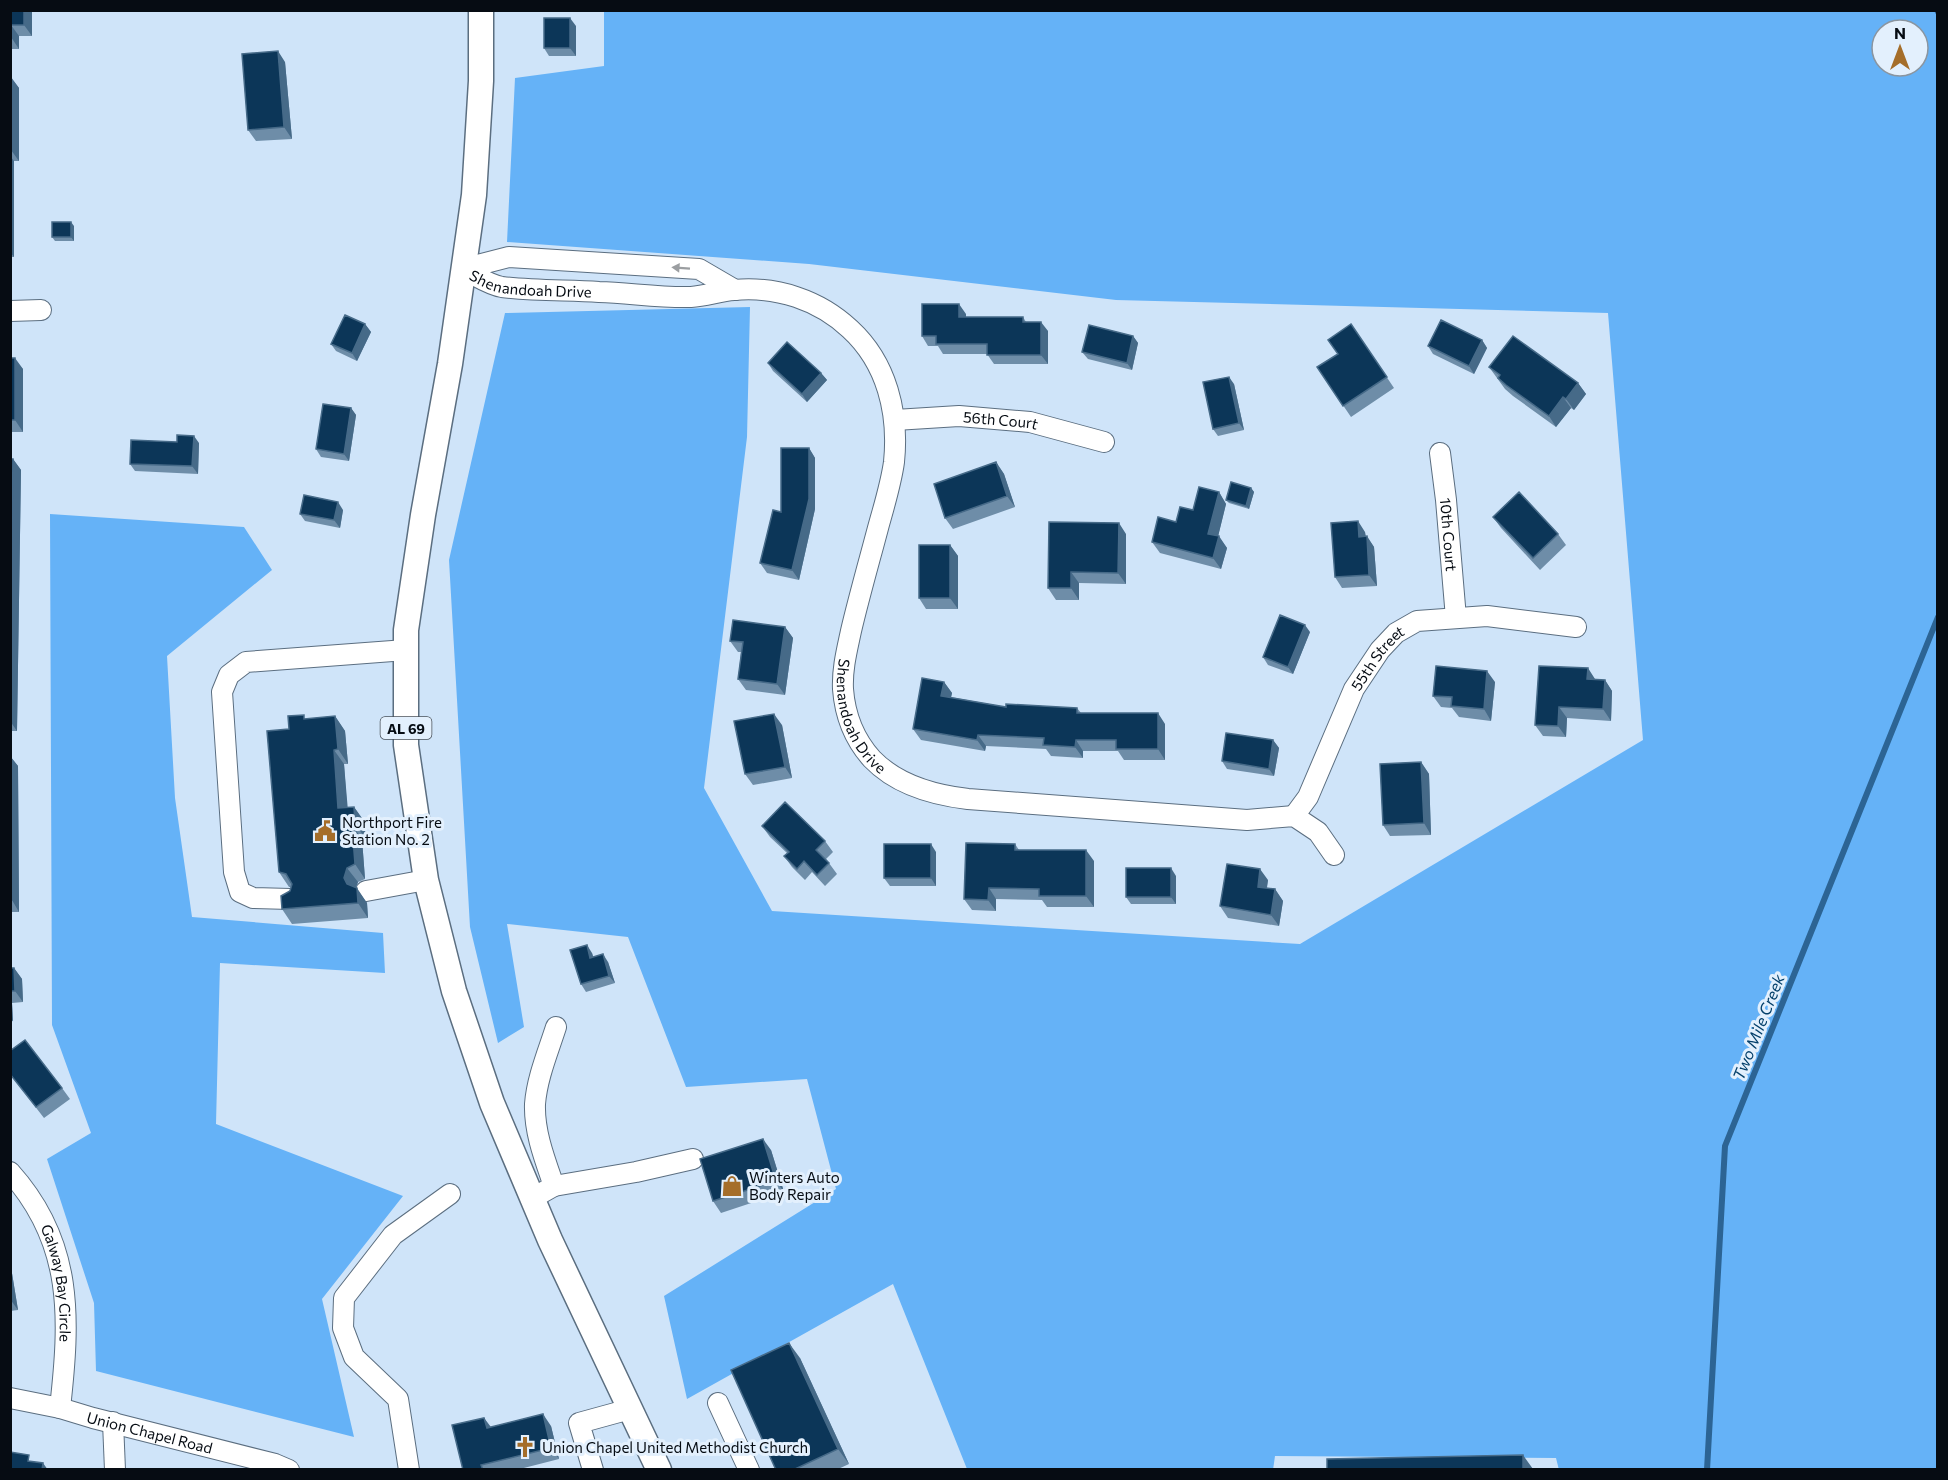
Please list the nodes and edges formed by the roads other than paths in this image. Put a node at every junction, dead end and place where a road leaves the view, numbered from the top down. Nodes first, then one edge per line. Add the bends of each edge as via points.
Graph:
1 (481, 10) edge
2 (462, 269) junction
3 (735, 290) junction
4 (41, 310) dead end
5 (10, 311) edge
6 (895, 420) junction
7 (1104, 442) dead end
8 (1440, 453) dead end
9 (1456, 618) junction
10 (1576, 627) dead end
11 (406, 650) junction
12 (1294, 816) junction
13 (1334, 855) dead end
14 (426, 880) junction
15 (366, 891) dead end
16 (290, 899) edge
17 (556, 1027) dead end
18 (693, 1159) dead end
19 (10, 1172) edge
20 (554, 1186) junction
21 (450, 1194) dead end
22 (531, 1199) junction
23 (10, 1398) edge
24 (718, 1403) dead end
25 (60, 1408) junction
26 (630, 1409) junction
27 (113, 1422) junction
28 (115, 1470) edge
29 (289, 1470) edge
30 (409, 1470) edge
31 (593, 1470) edge
32 (659, 1470) edge
33 (749, 1470) edge

1 - 2 main road, AL 69 via 474,195
2 - 3 street, Shenandoah Drive via 500,286 692,297
3 -> 2 street, Shenandoah Drive via 699,269 687,268 508,257
2 - 11 main road, AL 69
3 - 6 street, Shenandoah Drive via 785,293 809,301 850,329 879,367
4 - 5 street
6 - 7 street, 56th Court via 959,416 1030,422
6 - 12 street, Shenandoah Drive via 890,484 859,597 844,664 843,687 852,731 880,768 922,789 968,799 1247,820
8 - 9 street, 10th Court
9 - 10 street, 55th Street via 1487,616
9 - 12 street, 55th Street via 1417,621 1396,633 1380,650 1354,689 1308,797
11 - 14 main road, AL 69 via 406,745
11 - 16 street via 246,662 229,675 222,692 234,872 240,892 253,898
12 - 13 street via 1318,832
14 - 15 street
14 - 22 main road, AL 69 via 454,992 492,1103
17 - 20 street via 535,1103 538,1137
18 - 20 street
19 - 25 street, Galway Bay Circle via 36,1207 62,1273 67,1320
20 - 22 street
21 - 30 street via 393,1235 344,1298 343,1328 354,1358 398,1399
22 - 26 main road, AL 69
23 - 25 street, Union Chapel Road
24 - 33 street
25 - 27 street, Union Chapel Road
26 - 31 street via 579,1422
26 - 32 main road, AL 69
27 - 28 street
27 - 29 street, Union Chapel Road

